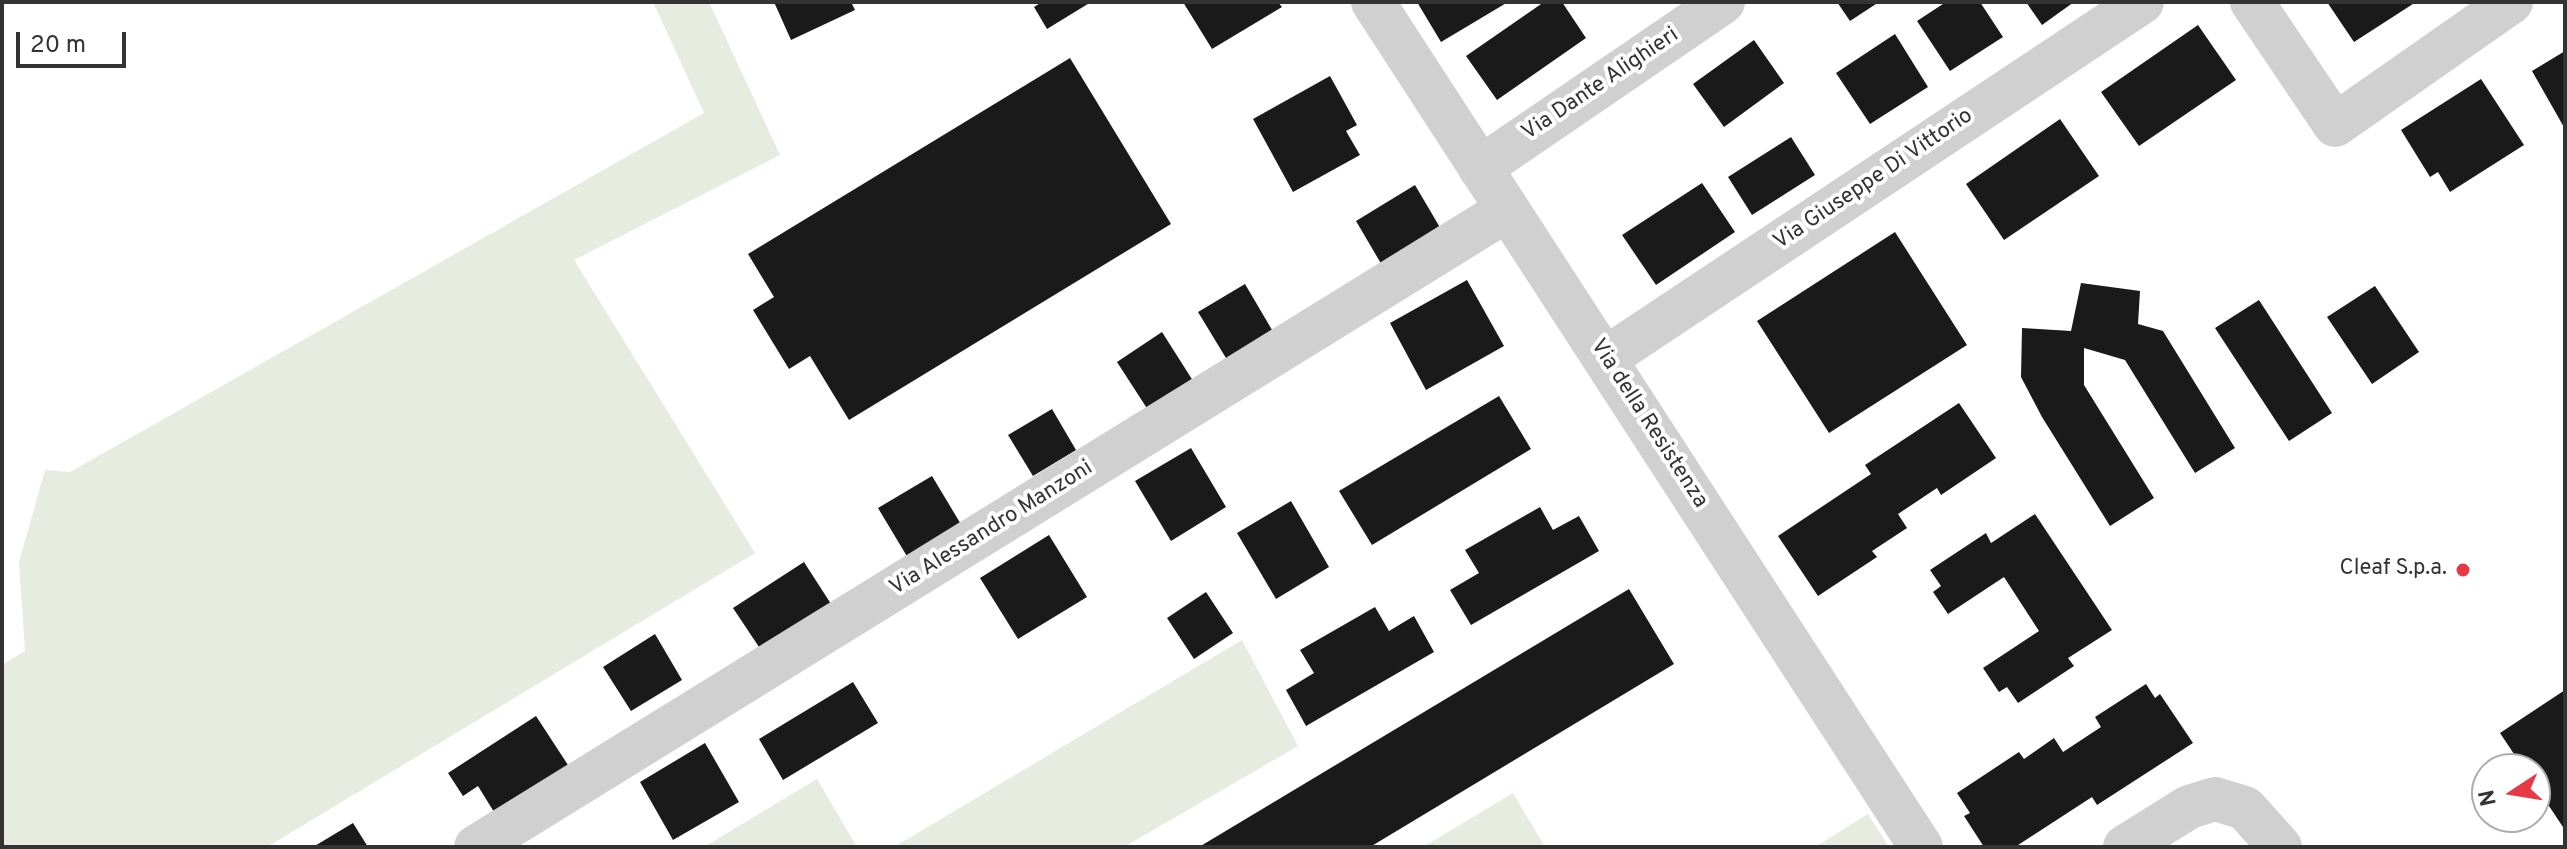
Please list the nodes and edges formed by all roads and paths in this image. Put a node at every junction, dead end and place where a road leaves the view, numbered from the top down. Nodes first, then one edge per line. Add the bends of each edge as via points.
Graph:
1 (1373, 2) edge
2 (1723, 2) edge
3 (2142, 2) edge
4 (2252, 2) edge
5 (2511, 2) edge
6 (1480, 168) junction
7 (1507, 210) junction
8 (1606, 358) junction
9 (476, 847) edge
10 (1921, 847) edge
11 (2125, 847) edge
12 (2235, 847) edge
13 (2266, 847) edge
14 (2280, 847) edge

1 - 6 street, Via della Resistenza
2 - 6 street, Via Dante Alighieri
3 - 8 street, Via Giuseppe Di Vittorio
4 - 5 street via 2335,125
6 - 7 street, Via della Resistenza
7 - 8 street, Via della Resistenza
7 - 9 street, Via Alessandro Manzoni
8 - 10 street, Via della Resistenza
11 - 14 street via 2189,807 2215,799 2245,808
12 - 13 street

